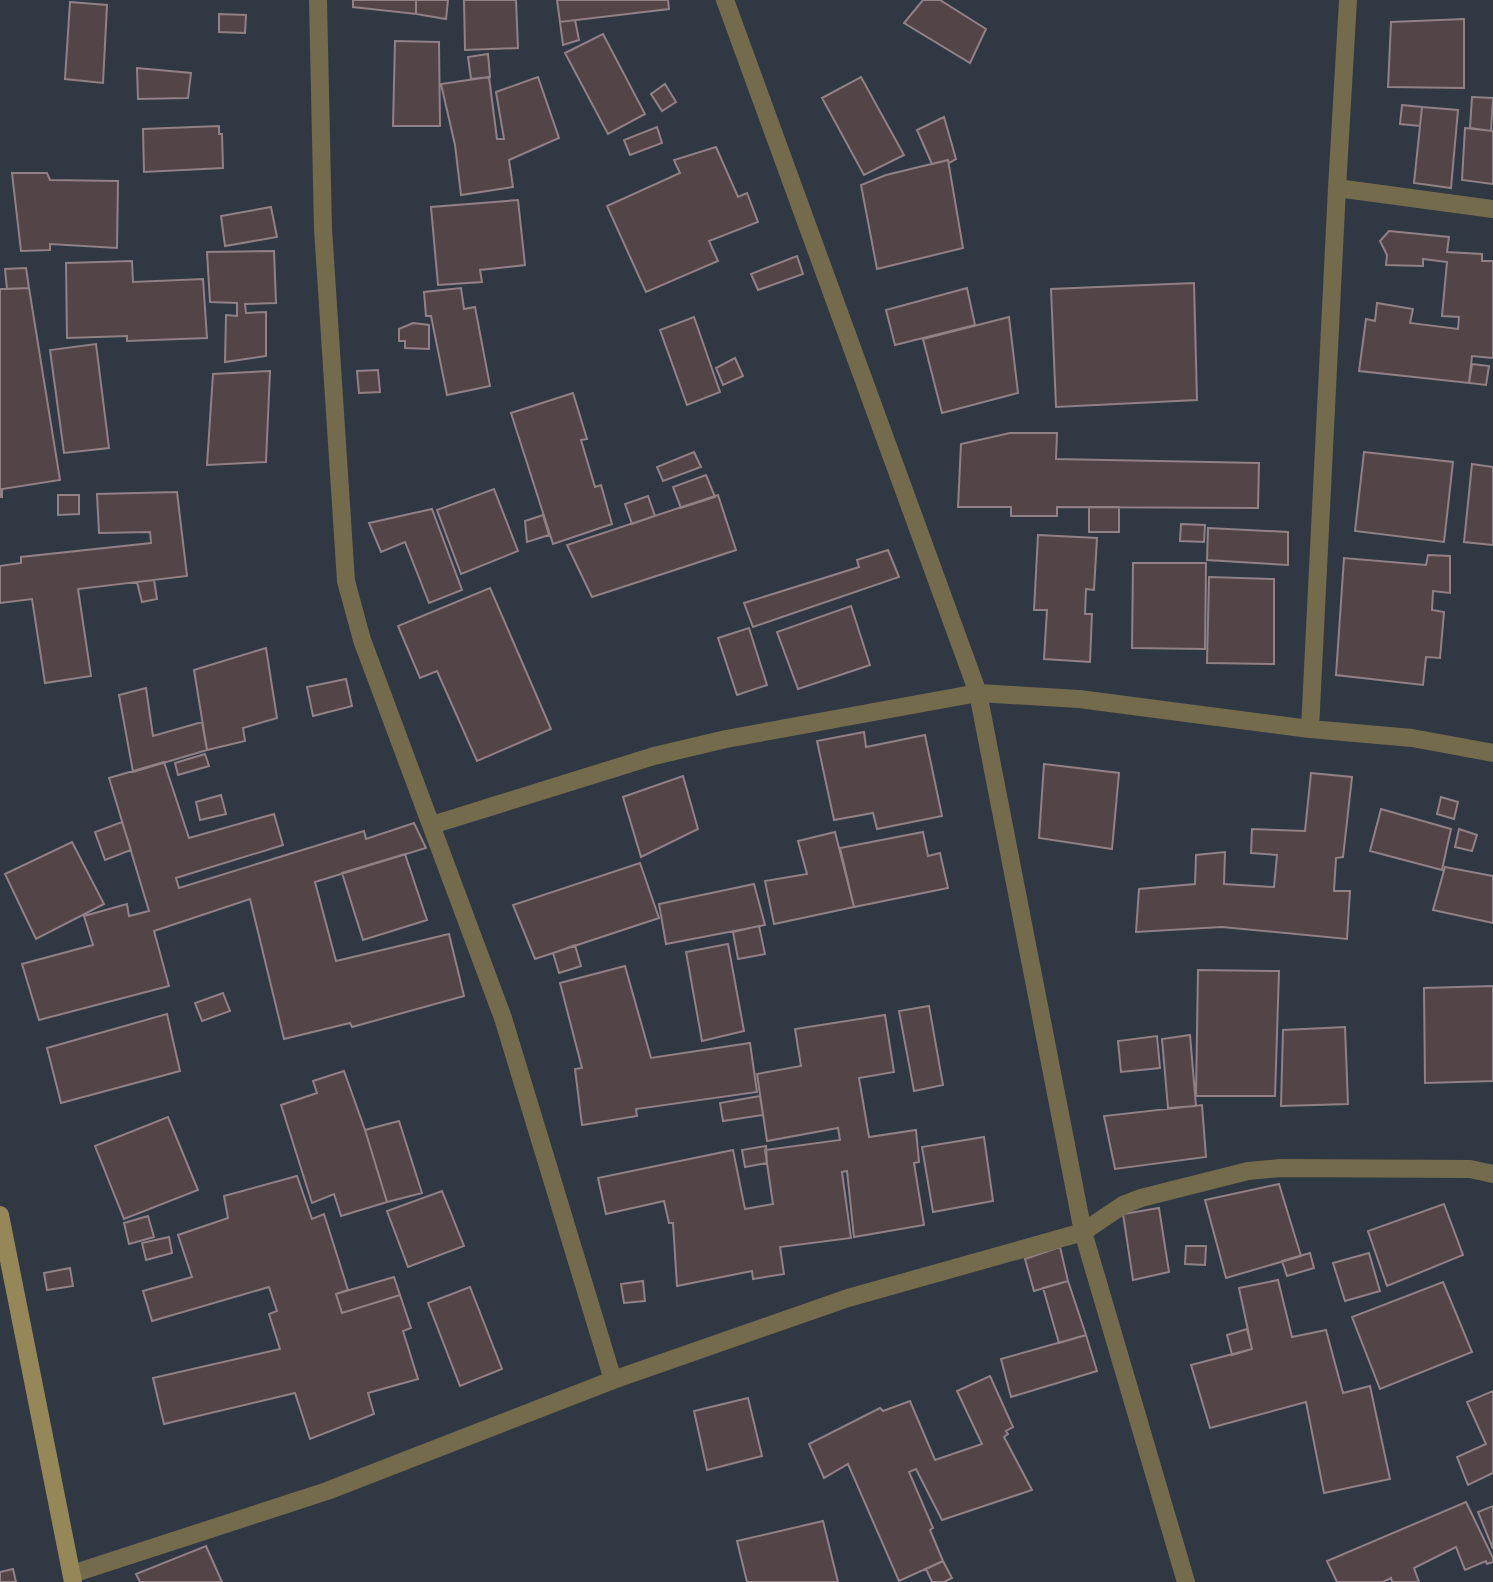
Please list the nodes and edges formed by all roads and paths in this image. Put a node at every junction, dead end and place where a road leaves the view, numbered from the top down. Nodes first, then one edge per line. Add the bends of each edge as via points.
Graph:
1 (318, 0) edge
2 (725, 0) edge
3 (1348, 0) edge
4 (1337, 188) junction
5 (1493, 209) edge
6 (978, 693) junction
7 (1310, 729) junction
8 (1493, 753) edge
9 (432, 825) junction
10 (1493, 1174) edge
11 (0, 1215) edge
12 (1083, 1232) junction
13 (613, 1380) junction
14 (72, 1578) edge
15 (1186, 1582) edge

1 - 9 street via 323,229 346,581 362,640
2 - 6 street
3 - 4 street
4 - 5 street
4 - 7 street
6 - 7 street via 1079,699
6 - 9 street via 654,756
6 - 12 street
7 - 8 street via 1412,738
9 - 13 street via 503,1018
10 - 12 street via 1470,1169 1248,1171 1141,1198
11 - 14 main road
12 - 13 street via 848,1298
12 - 15 street
13 - 14 street via 327,1491

